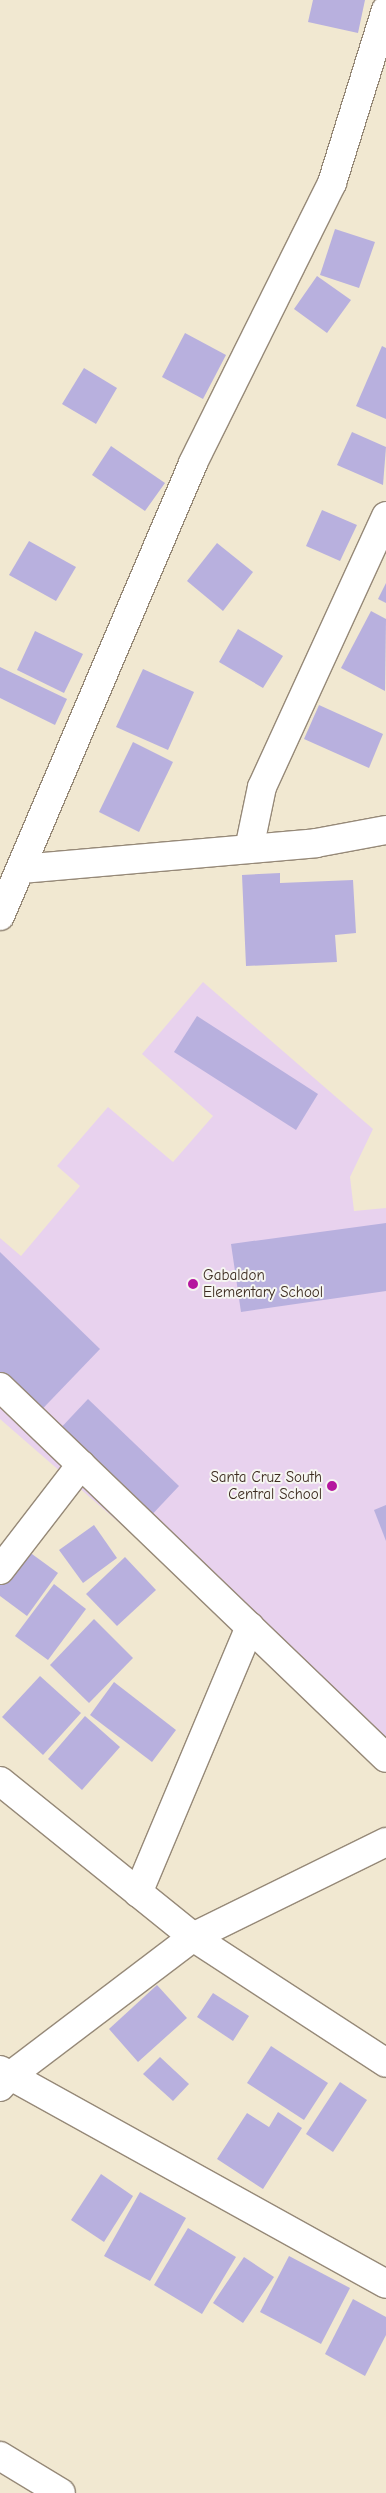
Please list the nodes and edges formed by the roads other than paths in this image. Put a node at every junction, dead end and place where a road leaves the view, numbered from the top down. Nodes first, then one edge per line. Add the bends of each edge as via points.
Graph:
1 (386, 10) edge
2 (386, 516) edge
3 (386, 830) edge
4 (249, 849) junction
5 (21, 869) junction
6 (0, 916) edge
7 (0, 1387) edge
8 (81, 1465) junction
9 (0, 1570) edge
10 (250, 1628) junction
11 (386, 1758) edge
12 (0, 1781) edge
13 (386, 1842) edge
14 (138, 1893) junction
15 (193, 1937) junction
16 (386, 2063) edge
17 (3, 2078) edge
18 (386, 2284) edge
19 (0, 2456) edge
20 (61, 2493) edge

1 - 5 street via 332,183 193,463
2 - 4 street via 262,787
3 - 4 street via 316,843
4 - 5 street
5 - 6 street
7 - 8 street
8 - 9 street
8 - 10 street
10 - 11 street
10 - 14 street
12 - 14 street
13 - 15 street
14 - 15 street
15 - 16 street
15 - 17 street
17 - 18 street
19 - 20 street

